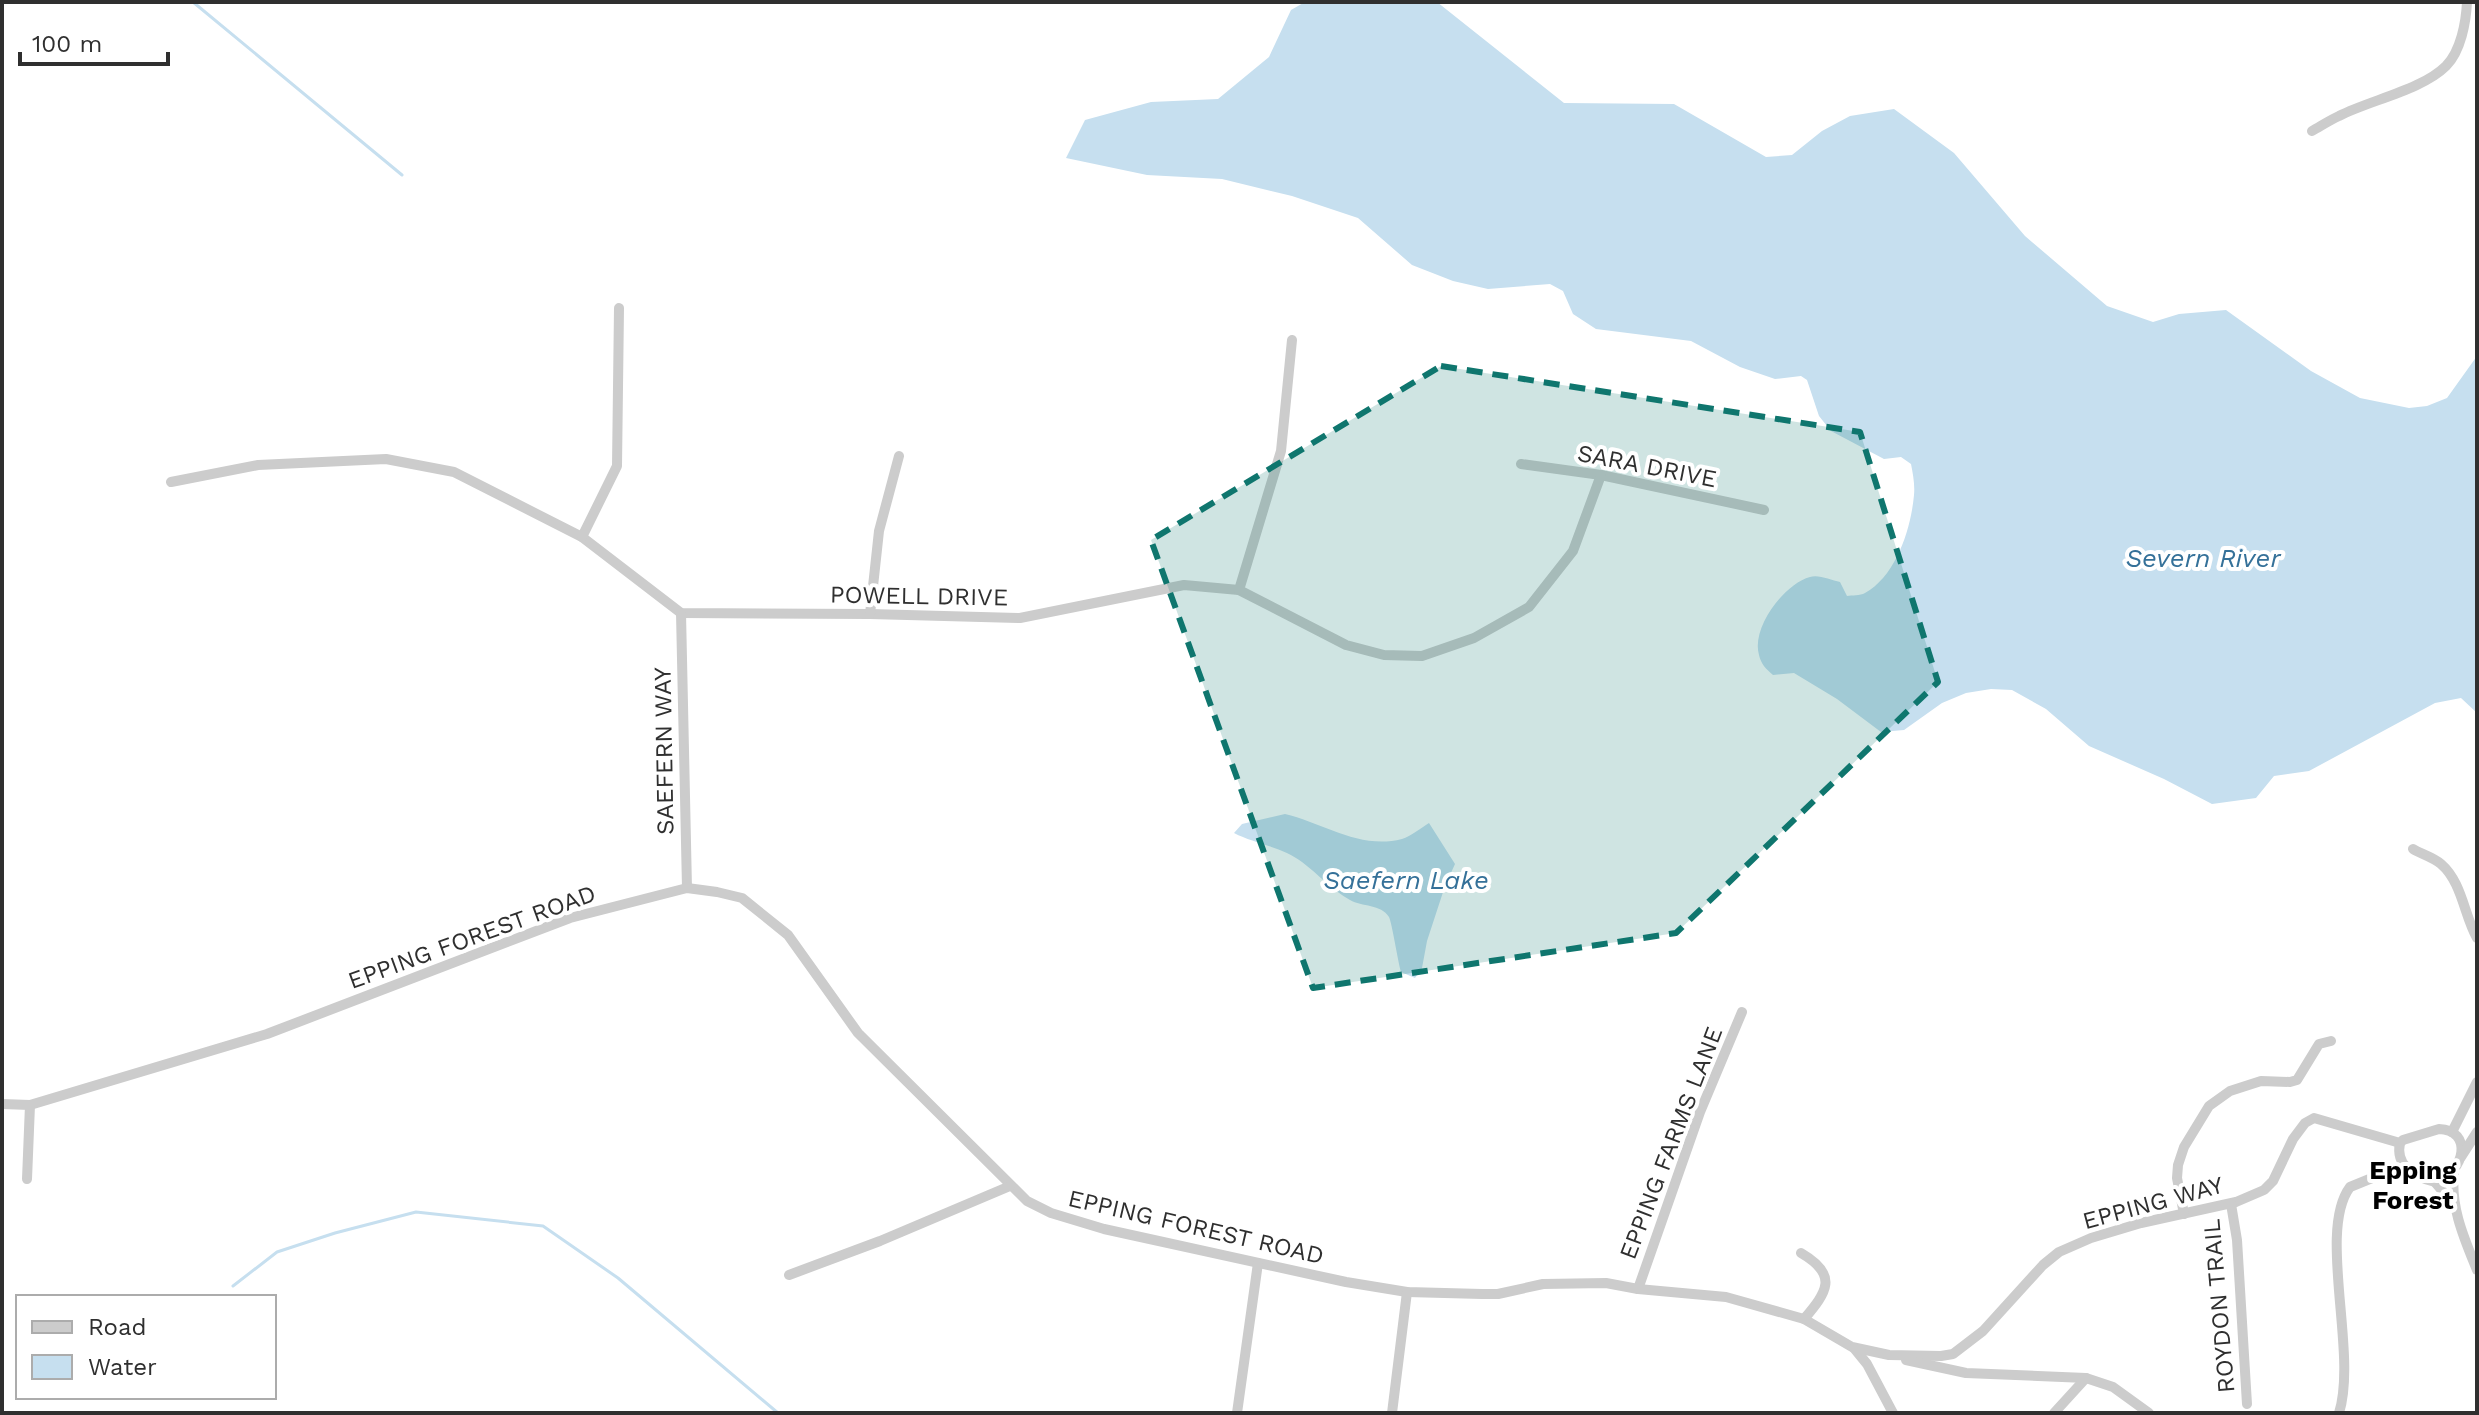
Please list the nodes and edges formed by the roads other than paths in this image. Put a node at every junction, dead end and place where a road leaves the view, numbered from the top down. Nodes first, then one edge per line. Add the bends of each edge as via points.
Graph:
1 (2467, 2) edge
2 (2312, 131) dead end
3 (619, 308) dead end
4 (1292, 340) dead end
5 (899, 456) dead end
6 (1521, 464) dead end
7 (1601, 475) junction
8 (171, 482) dead end
9 (1764, 510) dead end
10 (582, 537) junction
11 (1239, 590) junction
12 (681, 613) junction
13 (870, 614) junction
14 (2413, 849) dead end
15 (687, 888) junction
16 (2477, 938) edge
17 (1742, 1012) dead end
18 (2331, 1041) dead end
19 (2477, 1082) edge
20 (2, 1104) edge
21 (30, 1105) junction
22 (2477, 1131) edge
23 (2452, 1132) junction
24 (2400, 1143) junction
25 (2461, 1157) junction
26 (2404, 1165) junction
27 (2454, 1172) junction
28 (27, 1179) dead end
29 (2435, 1182) junction
30 (1010, 1186) junction
31 (2231, 1204) junction
32 (2454, 1205) junction
33 (2184, 1214) junction
34 (1801, 1253) dead end
35 (1258, 1263) junction
36 (2477, 1270) edge
37 (789, 1275) dead end
38 (1638, 1289) junction
39 (1407, 1292) junction
40 (1804, 1319) junction
41 (1852, 1347) junction
42 (1889, 1355) junction
43 (2086, 1378) junction
44 (2247, 1404) dead end
45 (1237, 1413) edge
46 (1392, 1413) edge
47 (1893, 1413) edge
48 (2054, 1413) edge
49 (2149, 1413) edge
50 (2339, 1413) edge

1 - 2 street via 2466,20 2447,65 2427,80
3 - 10 street via 617,466
4 - 11 street via 1281,451
5 - 13 street via 879,531
6 - 7 street, SARA DRIVE
7 - 9 street, SARA DRIVE
7 - 11 street, POWELL DRIVE via 1573,551 1529,607 1474,638 1422,656 1384,655 1346,645
8 - 10 street via 258,465 386,459 454,472
10 - 12 street
11 - 13 street, POWELL DRIVE via 1184,585 1020,618
12 - 13 street, POWELL DRIVE
12 - 15 street, SAEFERN WAY
14 - 16 street via 2449,874
15 - 21 street, EPPING FOREST ROAD via 570,918 267,1034
15 - 30 street, EPPING FOREST ROAD via 742,898 788,935 858,1033
17 - 38 street, EPPING FARMS LANE via 1700,1112
18 - 33 street via 2319,1044 2297,1080 2261,1081 2230,1091 2209,1106 2178,1165
19 - 23 street
20 - 21 street, EPPING FOREST ROAD
21 - 28 street
22 - 23 street
22 - 25 street
23 - 24 street via 2439,1129
23 - 25 street via 2460,1142
24 - 26 street
24 - 31 street, EPPING WAY via 2314,1118 2299,1131 2273,1181
25 - 27 street
26 - 29 street
26 - 50 street via 2350,1187 2340,1210 2345,1381
27 - 29 street
27 - 32 street
29 - 32 street
30 - 35 street, EPPING FOREST ROAD via 1051,1213
30 - 37 street
31 - 33 street, EPPING WAY
31 - 44 street, ROYDON TRAIL
32 - 36 street
33 - 42 street, EPPING WAY via 2091,1238 2059,1252 1983,1331 1953,1354
34 - 40 street via 1817,1262 1826,1279 1823,1296
35 - 39 street, EPPING FOREST ROAD
35 - 45 street
38 - 39 street, EPPING FOREST ROAD via 1606,1283 1543,1284 1498,1294
38 - 40 street, EPPING WAY via 1726,1297
39 - 46 street
40 - 41 street, EPPING WAY
41 - 42 street, EPPING WAY
41 - 47 street
42 - 43 street via 1966,1373
43 - 48 street
43 - 49 street via 2113,1387

